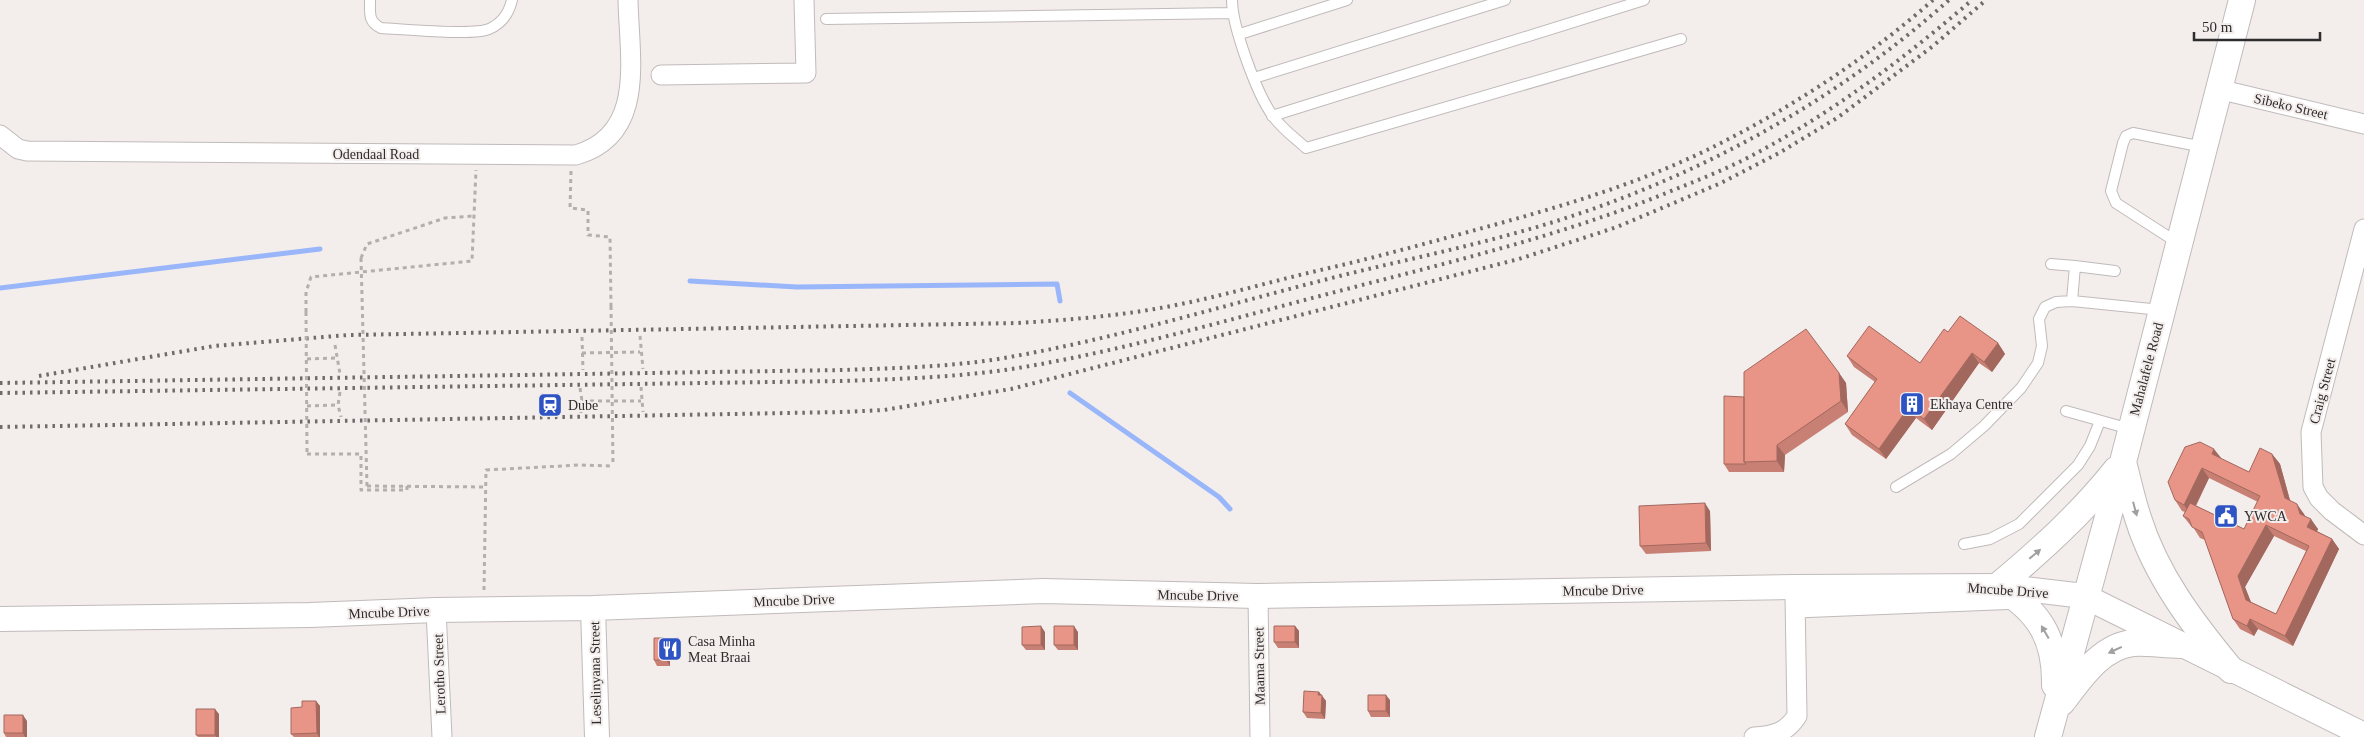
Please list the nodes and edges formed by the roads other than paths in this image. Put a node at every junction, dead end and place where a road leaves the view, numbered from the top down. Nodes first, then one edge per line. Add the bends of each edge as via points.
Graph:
1 (370, 0) edge
2 (512, 0) edge
3 (628, 0) edge
4 (804, 0) edge
5 (1232, 0) edge
6 (1347, 0) edge
7 (1505, 0) edge
8 (1644, 0) edge
9 (2242, 0) edge
10 (1232, 13) junction
11 (826, 19) dead end
12 (1240, 34) junction
13 (1680, 39) dead end
14 (661, 75) dead end
15 (1254, 78) junction
16 (2218, 89) junction
17 (1272, 116) junction
18 (2364, 124) edge
19 (0, 135) edge
20 (2203, 147) junction
21 (2364, 229) edge
22 (2179, 243) junction
23 (2051, 264) dead end
24 (2076, 266) junction
25 (2115, 270) dead end
26 (2072, 301) junction
27 (2162, 310) junction
28 (2066, 411) dead end
29 (2100, 421) junction
30 (2130, 429) junction
31 (2123, 462) junction
32 (1896, 487) dead end
33 (2364, 535) edge
34 (1964, 544) dead end
35 (1998, 586) junction
36 (1258, 596) junction
37 (2084, 596) junction
38 (1795, 597) junction
39 (2020, 599) junction
40 (594, 608) junction
41 (436, 610) junction
42 (0, 619) edge
43 (2180, 645) junction
44 (2231, 670) junction
45 (2051, 725) edge
46 (2364, 735) edge
47 (442, 737) edge
48 (597, 737) edge
49 (1260, 737) edge
50 (1754, 737) edge

1 - 2 lane via 370,18 381,28 481,32 502,21
3 - 19 street, Odendaal Road via 630,93 624,115 606,141 572,156 28,151 18,149
4 - 14 street via 806,73
5 - 10 lane
6 - 12 lane
7 - 15 lane
8 - 17 lane
9 - 16 main road, Mahalafele Road
10 - 11 lane
10 - 12 lane
12 - 15 lane
13 - 17 lane via 1306,148
15 - 17 lane
16 - 18 street, Sibeko Street
16 - 20 main road, Mahalafele Road
20 - 22 main road, Mahalafele Road
20 - 22 lane via 2133,133 2126,136 2111,191 2116,203
21 - 33 street, Craig Street via 2311,432 2313,487 2332,511
22 - 27 main road, Mahalafele Road
23 - 24 lane
24 - 25 lane
24 - 26 lane
26 - 27 lane
26 - 32 lane via 2045,307 2039,319 2042,346 2038,363 2021,388 1951,454
27 - 30 main road, Mahalafele Road
28 - 29 lane
29 - 30 lane
29 - 34 lane via 2078,465 2019,524 1990,539
30 - 31 main road, Mahalafele Road
35 -> 31 main road via 2090,503
31 - 37 main road, Mahalafele Road
31 -> 44 main road via 2138,519 2162,574 2193,624
35 - 37 street, Mncube Drive
35 - 38 street, Mncube Drive
35 - 39 main road
36 - 38 street, Mncube Drive
36 - 40 street, Mncube Drive via 1044,591
36 - 49 street, Maama Street
37 - 43 street, Mncube Drive
37 - 45 main road, Mahalafele Road
38 - 39 street
38 - 50 street via 1797,716 1780,733
45 -> 39 main road via 2055,666 2049,638
40 - 41 street, Mncube Drive
40 - 48 street, Leselinyana Street
41 - 42 street, Mncube Drive via 310,616
41 - 47 street, Lerotho Street
43 - 44 street, Mncube Drive
43 -> 45 main road via 2132,643 2104,655 2084,673
44 - 46 street, Mncube Drive

